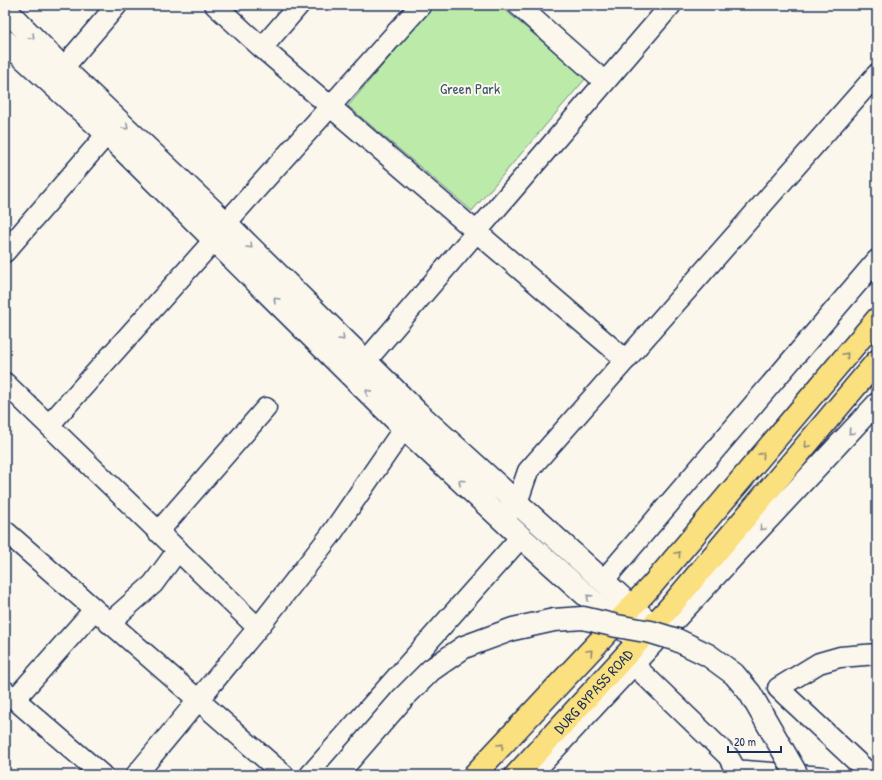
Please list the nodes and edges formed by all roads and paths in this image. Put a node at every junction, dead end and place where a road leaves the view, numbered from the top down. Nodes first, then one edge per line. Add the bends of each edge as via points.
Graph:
1 (117, 5) edge
2 (215, 5) edge
3 (299, 5) edge
4 (420, 5) edge
5 (518, 5) edge
6 (671, 5) edge
7 (5, 9) edge
8 (5, 41) edge
9 (262, 48) junction
10 (63, 68) junction
11 (877, 74) edge
12 (604, 82) junction
13 (331, 106) junction
14 (107, 134) junction
15 (221, 231) junction
16 (476, 231) junction
17 (5, 252) edge
18 (877, 260) edge
19 (877, 319) edge
20 (626, 360) junction
21 (877, 361) edge
22 (365, 362) junction
23 (5, 383) edge
24 (877, 404) edge
25 (266, 408) dead end
26 (411, 420) junction
27 (49, 425) junction
28 (528, 471) junction
29 (501, 488) junction
30 (517, 503) junction
31 (486, 504) junction
32 (503, 519) junction
33 (5, 531) edge
34 (158, 532) junction
35 (521, 537) junction
36 (178, 550) junction
37 (603, 581) junction
38 (631, 607) junction
39 (94, 610) junction
40 (109, 623) junction
41 (617, 623) junction
42 (654, 626) junction
43 (258, 628) junction
44 (639, 642) junction
45 (877, 654) edge
46 (634, 665) junction
47 (10, 695) edge
48 (198, 701) junction
49 (733, 770) edge
50 (102, 775) edge
51 (136, 775) edge
52 (284, 775) edge
53 (310, 775) edge
54 (336, 775) edge
55 (474, 775) edge
56 (516, 775) edge
57 (531, 775) edge
58 (797, 775) edge
59 (825, 775) edge
60 (871, 775) edge

1 - 10 street
2 - 9 street
3 - 9 street
4 - 13 street
5 - 12 street
6 - 12 street
7 -> 10 street
8 - 14 street
9 - 13 street
10 -> 15 street
11 - 20 street
12 - 16 street
13 - 15 street
13 - 16 street
14 - 15 street
14 - 17 street
15 -> 22 street
26 -> 15 street
15 - 27 street
16 - 20 street
16 - 22 street
18 - 37 street
38 -> 19 highway
20 - 28 street
21 -> 42 highway, DURG BYPASS ROAD
22 - 26 street
23 - 27 street
24 -> 46 street
25 - 34 street
26 - 29 street
31 -> 26 street
26 - 43 street via 330,536
27 - 34 street
28 - 29 street
28 - 30 street
29 - 30 street
29 - 31 street
30 - 32 street
30 - 37 street
31 - 32 street
32 - 35 street
33 - 39 street
34 - 36 street
41 -> 35 street
35 - 53 street
36 - 40 street via 152,584
36 - 43 street
37 - 38 street
38 - 41 highway
38 - 42 street
39 - 40 street
39 - 47 street
40 - 48 street
41 - 44 street
55 -> 41 highway
42 - 44 highway, DURG BYPASS ROAD
43 - 48 street
44 - 56 highway, DURG BYPASS ROAD
45 - 60 street via 840,657 819,663 778,688
46 - 49 street via 728,756
46 - 57 street
47 - 50 street
48 - 51 street
48 - 52 street
49 - 59 lane via 824,772
54 - 58 street, bridge via 430,670 464,647 513,628 554,620 582,618 651,632 677,640 708,655 734,674 750,693

